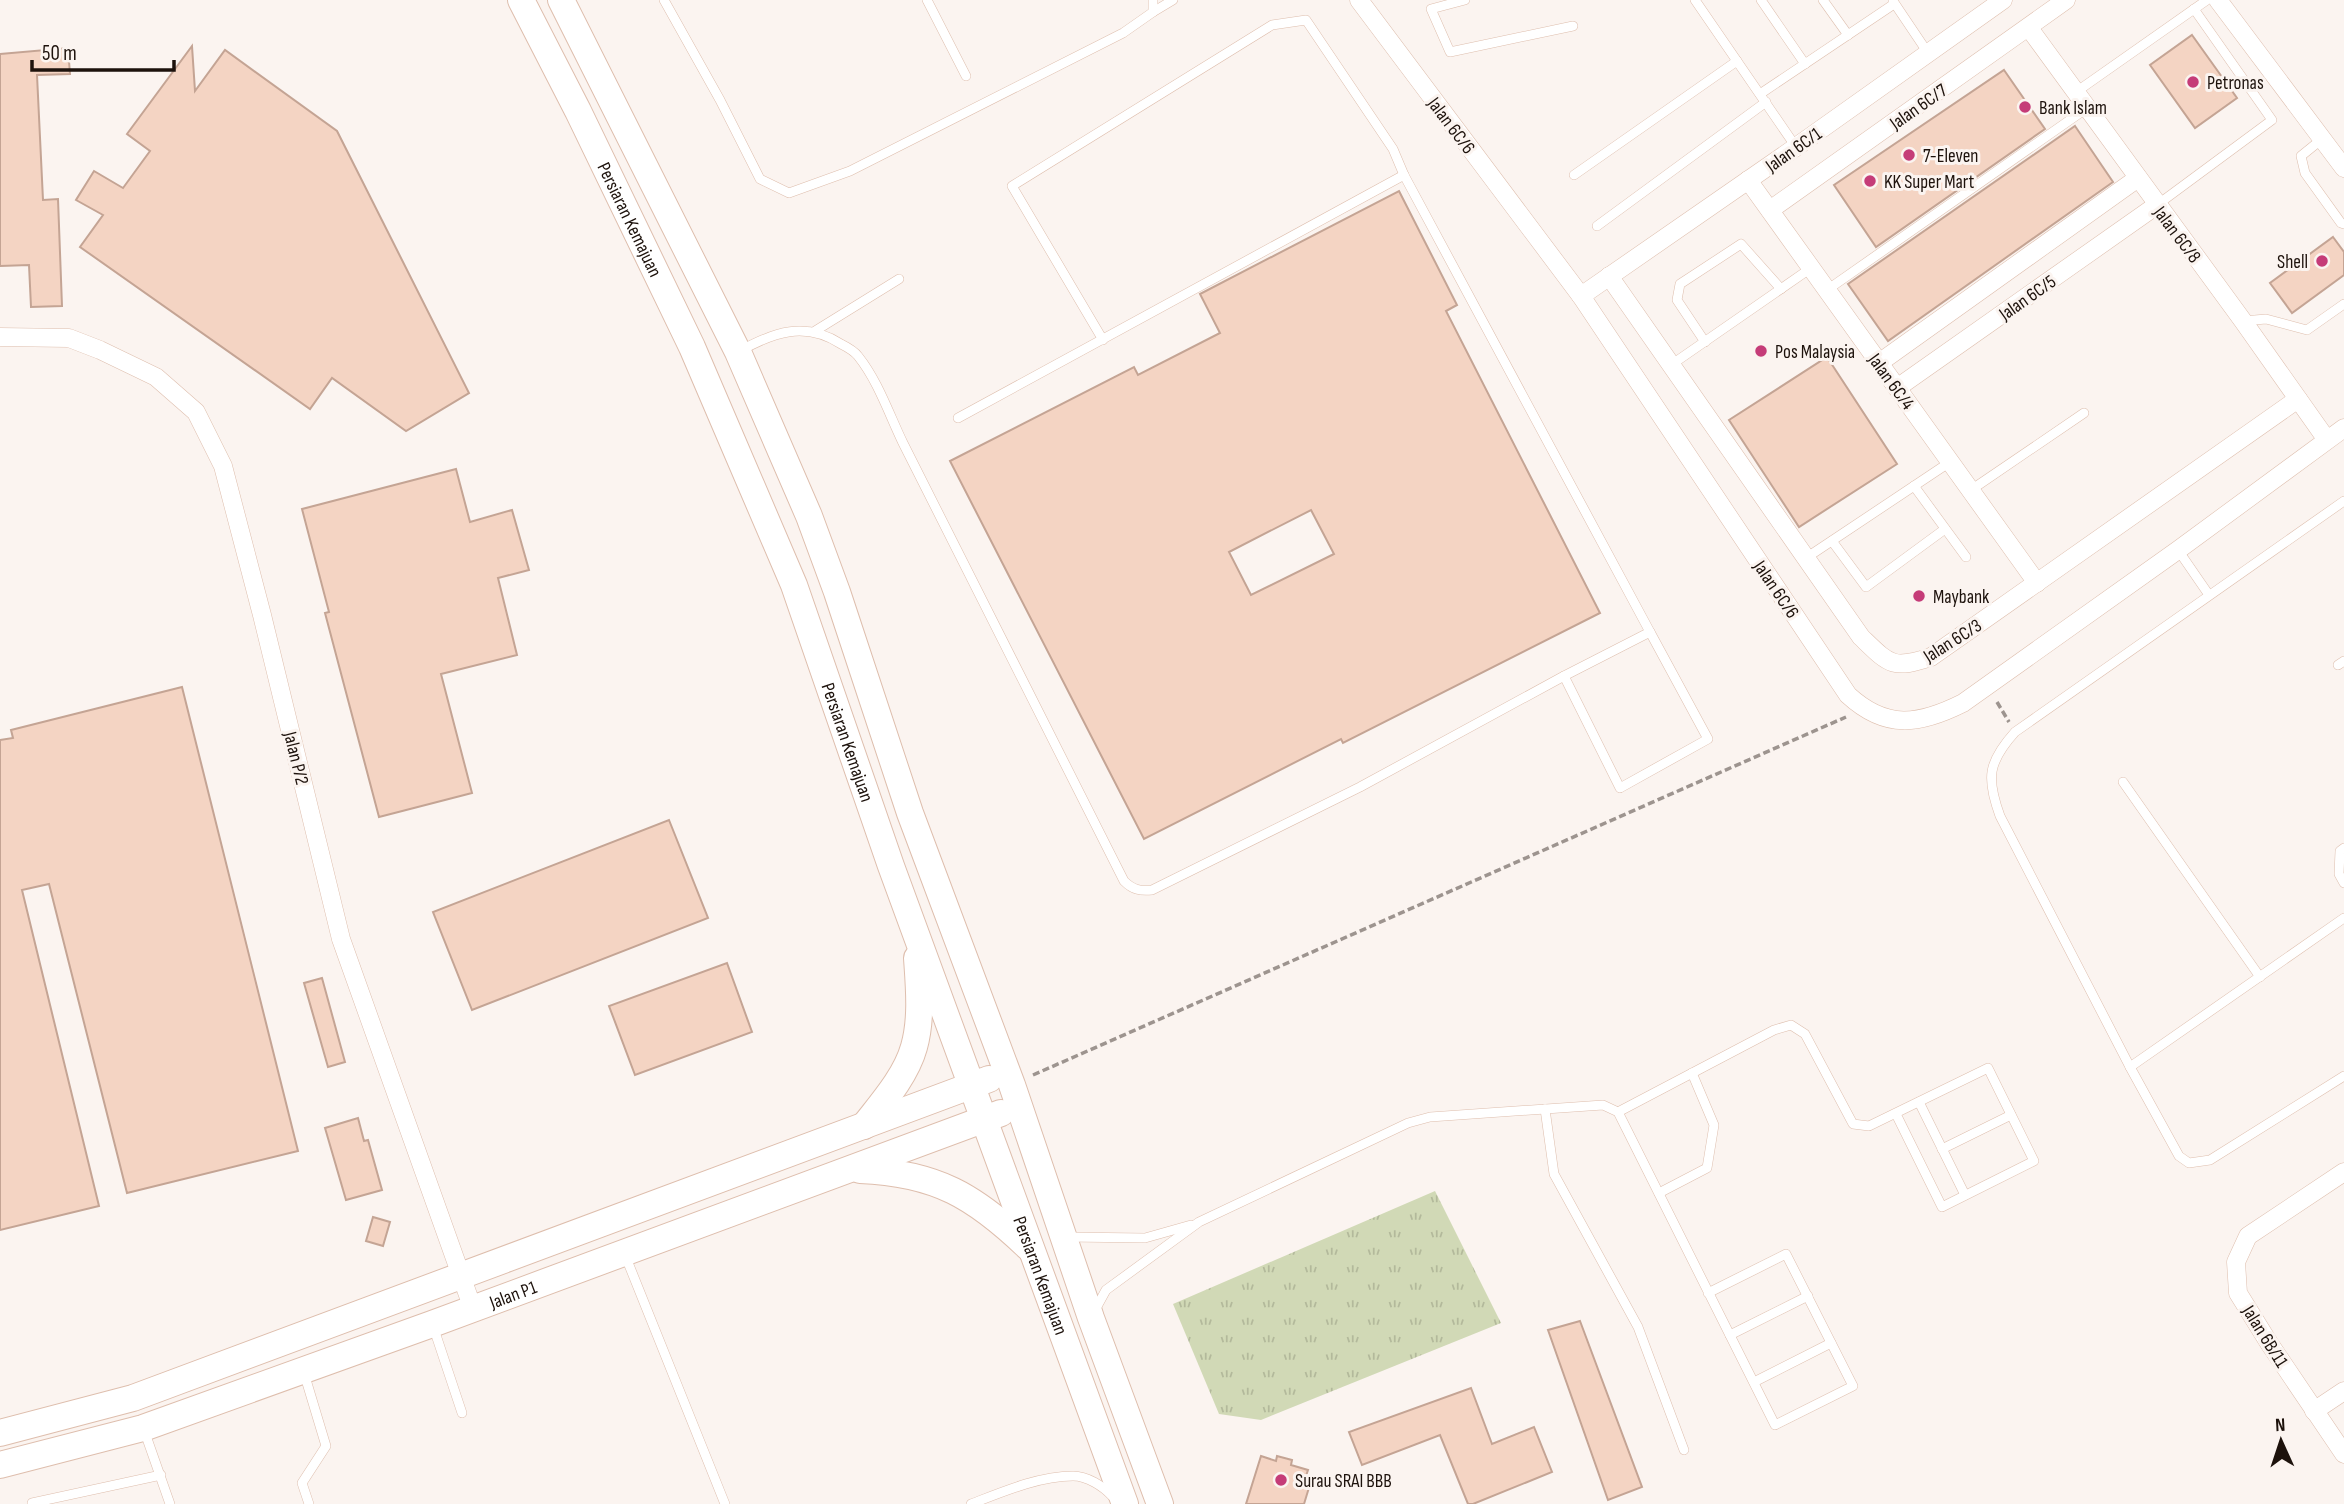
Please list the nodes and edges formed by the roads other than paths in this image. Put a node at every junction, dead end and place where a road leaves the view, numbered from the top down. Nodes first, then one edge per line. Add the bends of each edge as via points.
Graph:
1 (521, 0) edge
2 (561, 0) edge
3 (663, 0) edge
4 (927, 0) edge
5 (1153, 0) edge
6 (1173, 0) edge
7 (1359, 0) edge
8 (1465, 0) edge
9 (1695, 0) edge
10 (1761, 0) edge
11 (1823, 0) edge
12 (2003, 0) edge
13 (2066, 0) edge
14 (2207, 0) edge
15 (2218, 0) edge
16 (1893, 2) edge
17 (2194, 9) junction
18 (1153, 12) junction
19 (1573, 26) dead end
20 (2029, 28) junction
21 (1848, 35) junction
22 (1928, 53) junction
23 (1737, 61) junction
24 (1805, 64) junction
25 (966, 76) dead end
26 (2076, 92) junction
27 (1763, 98) junction
28 (2087, 108) junction
29 (2322, 139) junction
30 (1796, 147) junction
31 (2344, 168) edge
32 (1404, 175) junction
33 (1574, 175) dead end
34 (2138, 178) junction
35 (1748, 180) junction
36 (2157, 205) junction
37 (1770, 210) junction
38 (2344, 224) edge
39 (1597, 226) dead end
40 (1811, 268) junction
41 (1609, 276) junction
42 (899, 279) dead end
43 (1781, 289) junction
44 (1827, 290) junction
45 (1581, 296) junction
46 (2344, 304) edge
47 (2244, 321) junction
48 (815, 331) junction
49 (0, 337) edge
50 (1103, 340) junction
51 (1705, 342) junction
52 (738, 352) junction
53 (1879, 363) junction
54 (1671, 365) junction
55 (1897, 388) junction
56 (2298, 399) junction
57 (2084, 413) dead end
58 (958, 418) dead end
59 (2344, 428) edge
60 (2327, 440) junction
61 (1950, 462) junction
62 (1913, 486) junction
63 (1970, 490) junction
64 (2344, 501) edge
65 (1945, 529) junction
66 (1832, 541) junction
67 (2178, 550) junction
68 (1966, 557) dead end
69 (1806, 558) junction
70 (2037, 583) junction
71 (2209, 595) junction
72 (1650, 632) junction
73 (1564, 676) junction
74 (2123, 782) dead end
75 (2344, 848) edge
76 (2344, 883) edge
77 (2344, 918) edge
78 (916, 932) junction
79 (2260, 976) junction
80 (2130, 1067) junction
81 (1692, 1073) junction
82 (2344, 1076) edge
83 (973, 1085) junction
84 (1013, 1088) junction
85 (1919, 1102) junction
86 (1545, 1109) junction
87 (1618, 1112) junction
88 (1896, 1114) junction
89 (2011, 1115) junction
90 (985, 1119) junction
91 (864, 1126) junction
92 (1942, 1149) junction
93 (849, 1170) junction
94 (2344, 1172) edge
95 (1659, 1193) junction
96 (1965, 1195) junction
97 (1199, 1222) junction
98 (1063, 1237) junction
99 (624, 1253) junction
100 (1035, 1254) junction
101 (461, 1277) junction
102 (1708, 1293) junction
103 (1808, 1296) junction
104 (472, 1309) junction
105 (1091, 1318) junction
106 (432, 1324) junction
107 (1730, 1335) junction
108 (1832, 1343) junction
109 (303, 1370) junction
110 (1754, 1382) junction
111 (2344, 1391) edge
112 (2314, 1410) junction
113 (461, 1413) dead end
114 (143, 1428) junction
115 (0, 1433) edge
116 (1684, 1450) dead end
117 (2344, 1454) edge
118 (0, 1465) edge
119 (161, 1475) junction
120 (32, 1503) edge
121 (170, 1504) edge
122 (309, 1504) edge
123 (725, 1504) edge
124 (971, 1504) edge
125 (1123, 1504) edge
126 (1160, 1504) edge

1 - 78 main road, Persiaran Kemajuan via 692,347 794,585
2 - 52 main road, Persiaran Kemajuan
3 - 18 lane via 761,179 789,193 850,171 1123,33
4 - 25 lane
5 - 18 lane
6 - 18 lane
7 - 45 street, Jalan 6C/6
8 - 19 lane via 1431,9 1450,52
9 - 23 lane
10 - 24 lane
11 - 21 lane
12 - 22 street, Jalan 6C/1
13 - 20 street, Jalan 6C/7
14 - 17 lane
15 - 29 street
16 - 21 lane
16 - 22 lane
17 - 26 lane
17 - 36 lane via 2272,120
20 - 26 street, Jalan 6C/8
20 - 37 street, Jalan 6C/7
21 - 24 lane
22 - 30 street, Jalan 6C/1
23 - 27 lane
23 - 33 lane
24 - 27 lane
26 - 28 street, Jalan 6C/8
27 - 30 lane
27 - 39 lane
28 - 34 street, Jalan 6C/8
28 - 44 lane
29 - 31 street
29 - 38 lane via 2301,156 2305,173
30 - 35 street, Jalan 6C/1
32 - 50 lane
32 - 50 lane via 1393,149 1306,20 1272,25 1012,186
32 - 72 lane
34 - 36 street, Jalan 6C/8
34 - 53 street, Jalan 6C/5
35 - 37 street, Jalan 6C/4
35 - 41 street, Jalan 6C/1
36 - 47 street, Jalan 6C/8
36 - 55 street, Jalan 6C/5
37 - 40 street, Jalan 6C/4
40 - 43 lane
40 - 44 street, Jalan 6C/4
41 - 45 street, Jalan 6C/1
41 - 54 street, Jalan 6C/3
42 - 48 lane
43 - 51 lane
43 - 51 lane via 1741,244 1680,284 1676,300
44 - 53 street, Jalan 6C/4
45 - 67 street, Jalan 6C/6 via 1848,695 1884,718 1911,721 1963,703
46 - 47 lane via 2307,330 2266,319
47 - 56 street, Jalan 6C/8
48 - 52 lane via 763,338
48 - 73 lane via 857,354 872,378 1131,888 1152,890 1360,787
49 - 101 street, Jalan P/2 via 69,338 156,377 196,412 223,466 341,939
50 - 58 lane
51 - 54 lane
52 - 84 main road, Persiaran Kemajuan via 809,516 910,813
53 - 55 street, Jalan 6C/4
54 - 69 street, Jalan 6C/3
55 - 61 street, Jalan 6C/4
56 - 60 street, Jalan 6C/8
56 - 70 street, Jalan 6C/3
57 - 63 lane
59 - 60 street, Jalan 6C/6
60 - 67 street, Jalan 6C/6
61 - 62 lane
61 - 63 street, Jalan 6C/4
62 - 65 lane
62 - 66 lane
63 - 70 street, Jalan 6C/4
64 - 71 lane
65 - 66 lane via 1866,587
65 - 68 lane
66 - 69 lane
67 - 71 lane
69 - 70 street, Jalan 6C/3 via 1861,637 1885,660 1907,665 1931,657
71 - 80 lane via 2015,732 2000,749 1992,771 1992,793 2000,816
72 - 73 lane
72 - 73 lane via 1708,739 1620,788
74 - 79 lane
75 - 76 lane via 2339,874
77 - 79 lane
78 - 83 main road, Persiaran Kemajuan
78 - 91 main road via 919,1012 914,1047 892,1089
79 - 80 lane
80 - 82 lane via 2179,1156 2189,1163 2210,1160
81 - 87 lane
81 - 88 lane via 1774,1030 1791,1026 1804,1034 1853,1125 1869,1126
81 - 95 lane via 1714,1125 1707,1168
83 - 84 main road, Jalan P1
83 - 90 main road, Persiaran Kemajuan
83 - 91 main road, Jalan P1
84 - 90 main road, Jalan P1
84 - 98 main road, Persiaran Kemajuan
85 - 88 lane
85 - 89 lane via 1988,1068
85 - 92 lane
86 - 87 lane via 1603,1105
86 - 97 lane via 1430,1117 1408,1123
86 - 116 lane via 1554,1174 1638,1327
87 - 95 lane
88 - 96 lane via 1942,1207
89 - 92 lane
89 - 96 lane via 2034,1161
90 - 93 main road, Jalan P1
90 - 100 main road, Persiaran Kemajuan
91 - 101 main road, Jalan P1
92 - 96 lane
93 - 99 main road, Jalan P1
93 - 100 main road via 916,1176 963,1194
94 - 112 street, Jalan 6B/11 via 2248,1236 2236,1262 2238,1293
95 - 102 lane
97 - 98 lane via 1145,1238
97 - 105 lane via 1105,1290
98 - 105 main road, Persiaran Kemajuan
99 - 104 main road, Jalan P1
99 - 123 lane
100 - 125 main road, Persiaran Kemajuan
101 - 104 street, Jalan P/2
101 - 115 main road, Jalan P1 via 133,1398
102 - 103 lane via 1786,1254
102 - 107 lane
103 - 107 lane
103 - 108 lane
104 - 106 main road, Jalan P1
105 - 126 main road, Persiaran Kemajuan
106 - 109 main road, Jalan P1
106 - 113 lane
107 - 110 lane
108 - 110 lane
108 - 110 lane via 1853,1386 1775,1425
109 - 114 main road, Jalan P1
109 - 122 lane via 326,1446 302,1483
111 - 112 street
112 - 117 street, Jalan 6B/11
114 - 118 main road, Jalan P1
114 - 119 lane
119 - 120 lane
119 - 121 lane
124 - 125 lane via 1025,1484 1075,1476 1101,1485

